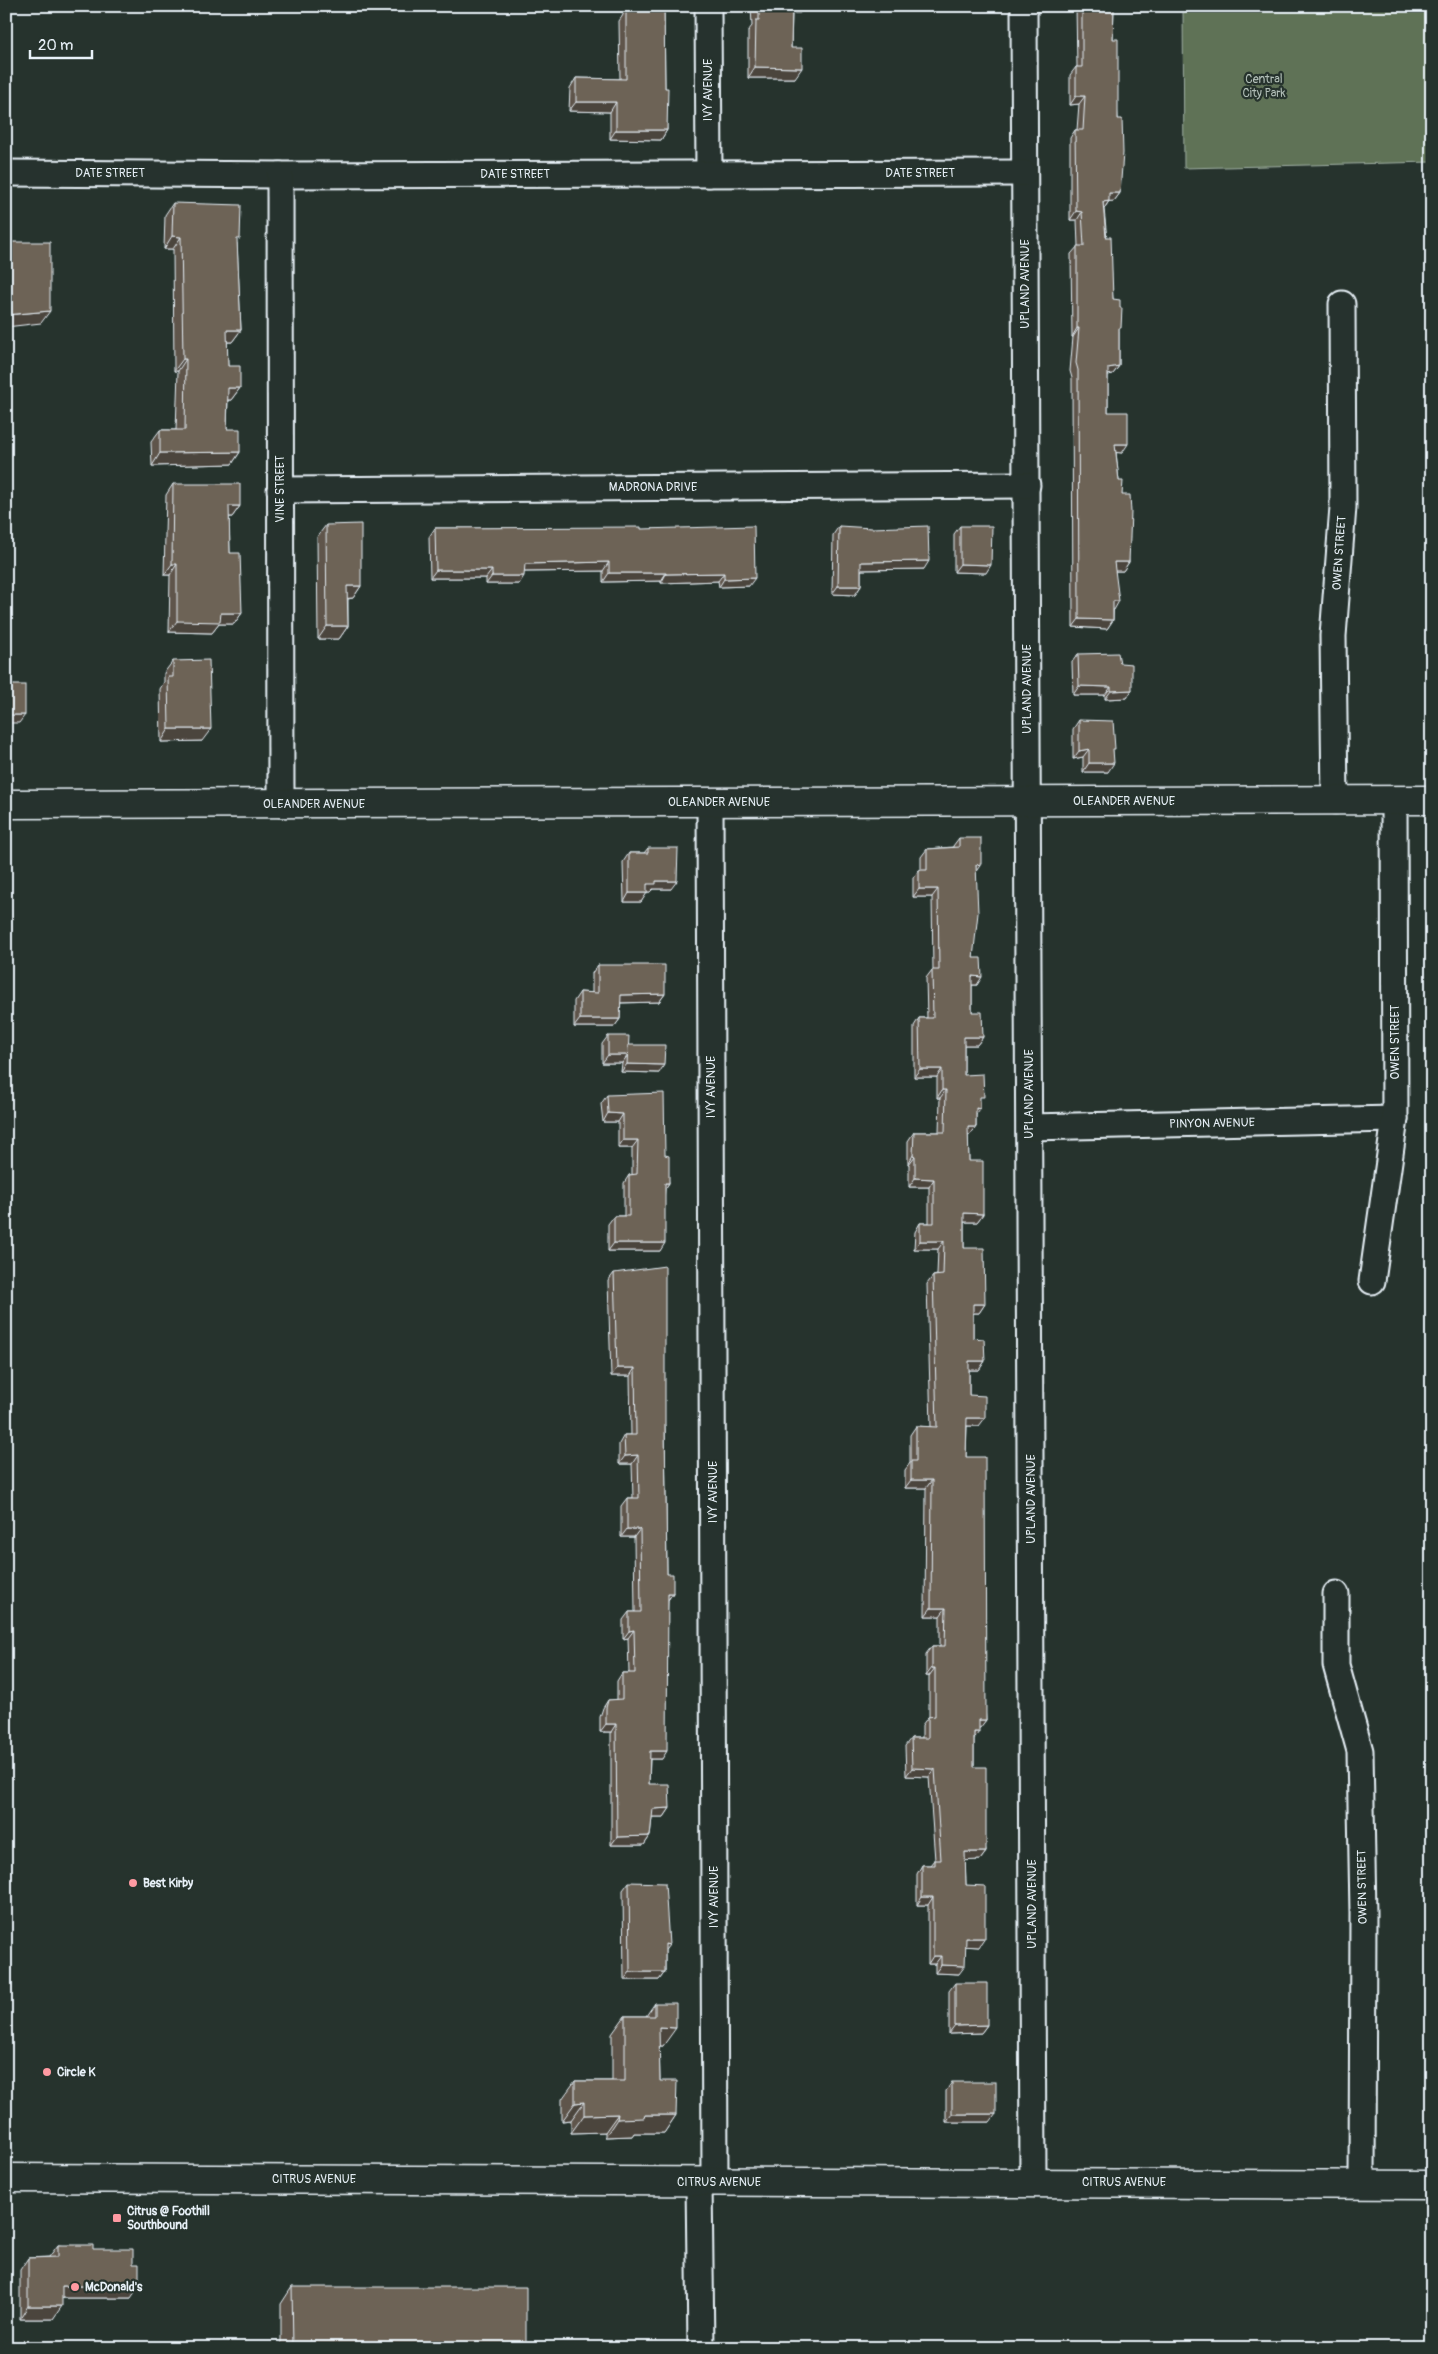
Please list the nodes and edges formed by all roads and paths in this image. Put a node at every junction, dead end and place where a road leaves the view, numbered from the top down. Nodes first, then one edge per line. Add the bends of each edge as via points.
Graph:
1 (708, 6) edge
2 (1024, 6) edge
3 (6, 173) edge
4 (1024, 173) junction
5 (708, 174) junction
6 (280, 175) junction
7 (1342, 304) dead end
8 (1026, 485) junction
9 (280, 490) junction
10 (1394, 800) junction
11 (1432, 800) edge
12 (1335, 801) junction
13 (710, 802) junction
14 (1027, 802) junction
15 (6, 804) edge
16 (281, 804) junction
17 (1395, 1119) junction
18 (1030, 1127) junction
19 (1372, 1281) dead end
20 (1336, 1594) dead end
21 (6, 2178) edge
22 (707, 2182) junction
23 (1033, 2182) junction
24 (1362, 2184) junction
25 (1432, 2185) edge
26 (701, 2348) edge

1 - 5 street, IVY AVENUE
2 - 4 street, UPLAND AVENUE
3 - 6 street, DATE STREET
4 - 5 street, DATE STREET
4 - 8 street, UPLAND AVENUE
5 - 6 street, DATE STREET
6 - 9 street, VINE STREET
7 - 12 street, OWEN STREET via 1343,507 1333,636
8 - 9 street, MADRONA DRIVE
8 - 14 street, UPLAND AVENUE
9 - 16 street, VINE STREET
10 - 11 street, OLEANDER AVENUE
10 - 12 street, OLEANDER AVENUE
10 - 17 street, OWEN STREET
12 - 14 street, OLEANDER AVENUE
13 - 14 street, OLEANDER AVENUE
13 - 16 street, OLEANDER AVENUE
13 - 22 street, IVY AVENUE
14 - 18 street, UPLAND AVENUE
15 - 16 street, OLEANDER AVENUE
17 - 18 street, PINYON AVENUE
17 - 19 street, OWEN STREET
18 - 23 street, UPLAND AVENUE
20 - 24 street, OWEN STREET via 1336,1665 1360,1751
21 - 22 street, CITRUS AVENUE
22 - 23 street, CITRUS AVENUE
22 - 26 street, IVY AVENUE
23 - 24 street, CITRUS AVENUE
24 - 25 street, CITRUS AVENUE

